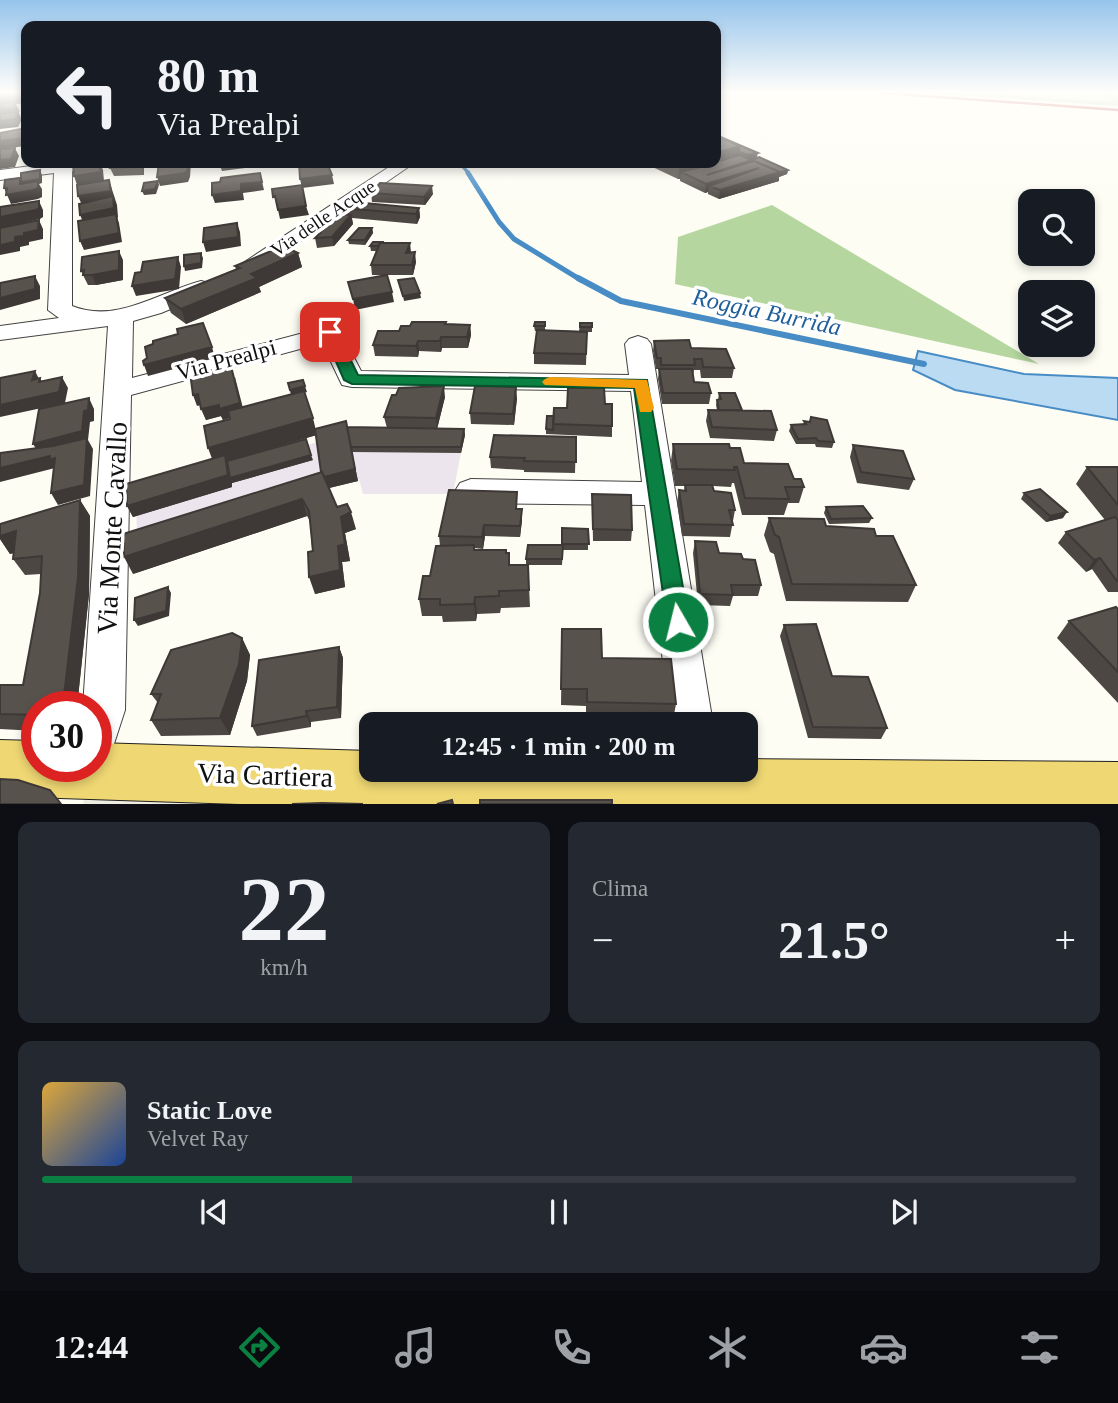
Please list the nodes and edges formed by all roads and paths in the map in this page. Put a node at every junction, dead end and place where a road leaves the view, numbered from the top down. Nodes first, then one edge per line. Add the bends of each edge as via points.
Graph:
1 (49, 168) edge
2 (63, 168) edge
3 (399, 168) edge
4 (0, 175) edge
5 (60, 310) junction
6 (121, 317) junction
7 (0, 333) edge
8 (638, 344) dead end
9 (642, 383) junction
10 (118, 390) junction
11 (471, 491) edge
12 (660, 494) junction
13 (105, 691) edge
14 (690, 712) edge
15 (112, 763) edge
16 (21, 766) edge
17 (0, 768) edge
18 (686, 782) edge
19 (740, 782) edge
20 (244, 789) edge
21 (1118, 791) edge
22 (636, 796) edge
23 (878, 796) edge

1 - 4 street
2 - 5 street
3 - 6 street, Via delle Acque via 268,256 153,309
5 - 6 street, Via delle Acque via 78,317
5 - 7 street, Via delle Acque
6 - 7 street, Via delle Acque
6 - 10 street, Via Monte Cavallo
8 - 9 street
9 - 10 street, Via Prealpi via 352,380 330,332
9 - 12 street
10 - 13 street, Via Monte Cavallo
11 - 12 street
12 - 14 street
15 - 20 main road, Via Cartiera
16 - 17 main road, Via Cartiera
18 - 22 main road, Via Cartiera
19 - 23 main road, Via Cartiera
20 - 22 main road, Via Cartiera
21 - 23 main road, Via Cartiera

